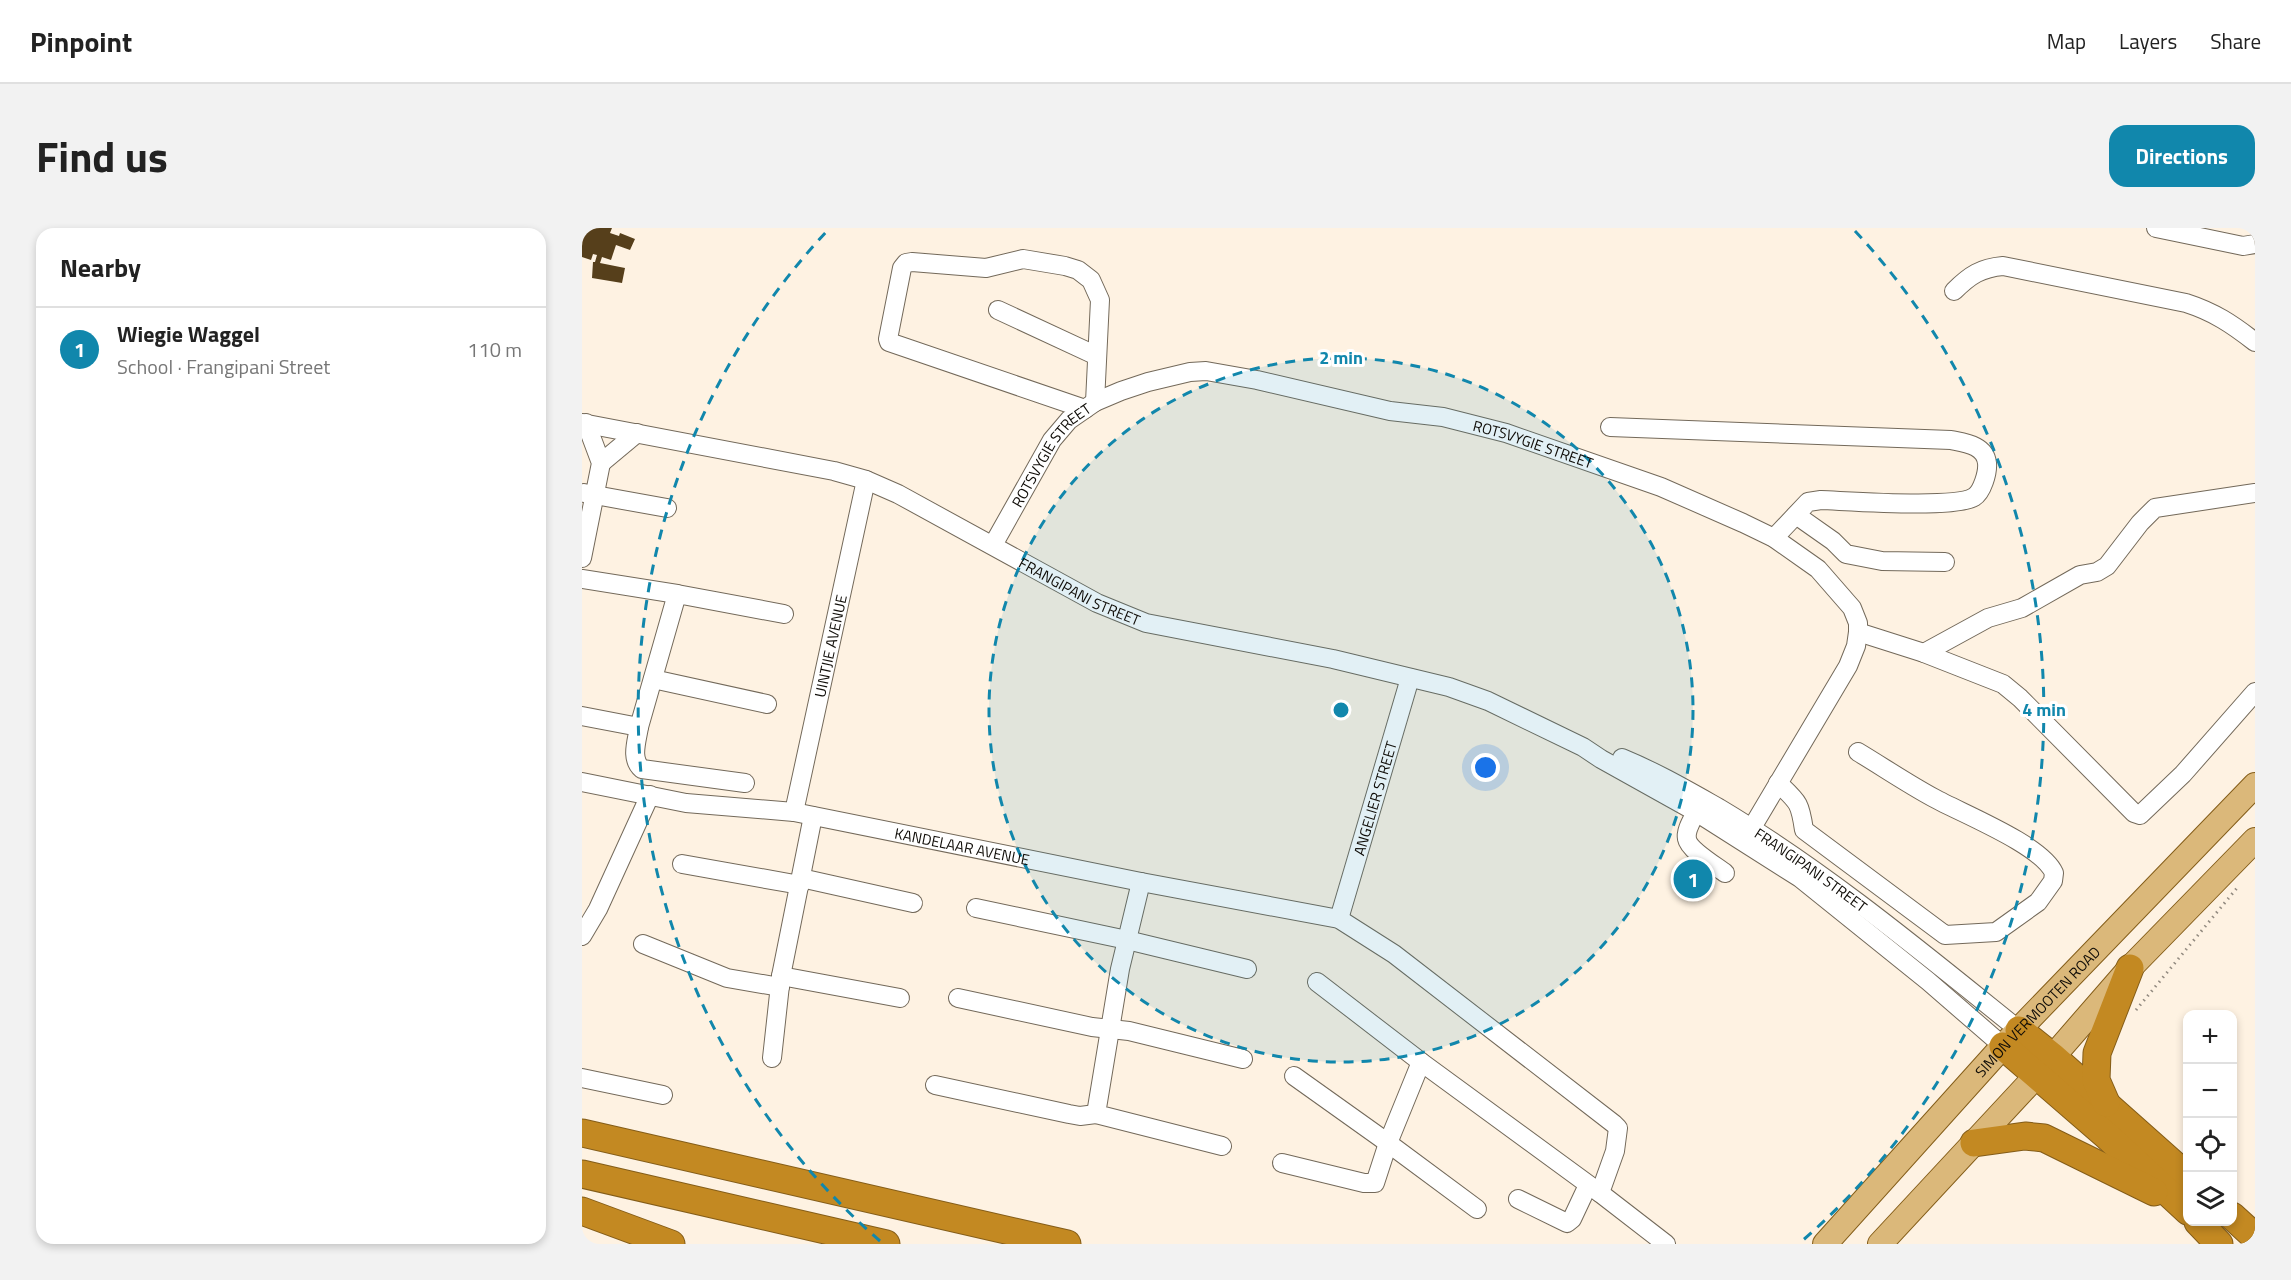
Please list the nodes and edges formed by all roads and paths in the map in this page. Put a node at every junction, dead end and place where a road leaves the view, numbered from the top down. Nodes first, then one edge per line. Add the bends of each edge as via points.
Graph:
1 (2157, 228) edge
2 (2255, 244) edge
3 (1954, 291) dead end
4 (998, 309) dead end
5 (2255, 342) edge
6 (1097, 356) junction
7 (1090, 405) junction
8 (584, 423) edge
9 (1610, 428) dead end
10 (637, 433) junction
11 (601, 464) junction
12 (866, 480) junction
13 (2255, 493) edge
14 (588, 494) edge
15 (667, 508) dead end
16 (1796, 515) junction
17 (1774, 538) junction
18 (993, 545) junction
19 (582, 558) edge
20 (1945, 562) dead end
21 (582, 579) edge
22 (677, 594) junction
23 (784, 614) dead end
24 (1858, 632) junction
25 (1924, 652) junction
26 (1410, 678) junction
27 (653, 679) junction
28 (2255, 692) edge
29 (767, 704) dead end
30 (582, 716) edge
31 (639, 728) junction
32 (1583, 747) junction
33 (1858, 752) dead end
34 (582, 782) edge
35 (745, 783) dead end
36 (1778, 783) junction
37 (2255, 784) edge
38 (650, 795) junction
39 (794, 812) junction
40 (1696, 812) junction
41 (813, 816) junction
42 (1748, 834) junction
43 (2255, 840) edge
44 (681, 864) dead end
45 (1725, 873) dead end
46 (800, 882) junction
47 (1141, 882) junction
48 (2240, 885) dead end
49 (913, 903) dead end
50 (976, 908) dead end
51 (1339, 919) junction
52 (582, 936) edge
53 (1127, 940) junction
54 (643, 944) dead end
55 (2130, 968) junction
56 (1247, 969) dead end
57 (780, 982) junction
58 (1317, 982) dead end
59 (900, 998) dead end
60 (958, 998) dead end
61 (2130, 1018) dead end
62 (1110, 1029) junction
63 (2011, 1038) junction
64 (772, 1058) dead end
65 (1243, 1059) dead end
66 (1421, 1062) junction
67 (2045, 1066) junction
68 (1294, 1077) dead end
69 (582, 1078) edge
70 (935, 1085) dead end
71 (663, 1095) dead end
72 (2108, 1106) junction
73 (1096, 1114) junction
74 (582, 1133) edge
75 (1388, 1143) junction
76 (1974, 1143) junction
77 (1222, 1146) dead end
78 (1282, 1163) dead end
79 (2183, 1173) edge
80 (582, 1174) edge
81 (1594, 1189) junction
82 (1518, 1199) dead end
83 (2182, 1207) edge
84 (1477, 1209) dead end
85 (582, 1211) edge
86 (2237, 1221) edge
87 (2203, 1226) edge
88 (2255, 1237) edge
89 (671, 1244) edge
90 (886, 1244) edge
91 (1067, 1244) edge
92 (1666, 1244) edge
93 (1825, 1244) edge
94 (1880, 1244) edge
95 (2219, 1244) edge

1 - 2 street via 2243,246
3 - 5 street via 1985,267 2003,266 2186,303 2227,320
4 - 6 street
6 - 7 street
6 - 7 street via 1100,300 1091,280 1078,270 1023,259 986,268 912,262 902,268 890,342
7 - 17 street, ROTSVYGIE STREET via 1148,382 1206,371 1390,411 1443,417 1506,433 1661,487
7 - 18 street, ROTSVYGIE STREET via 1069,420 1052,440
8 - 10 street, FRANGIPANI STREET
8 - 11 street
9 - 16 street via 1951,440 1980,449 1987,463 1979,493 1972,498 1927,503 1821,500 1808,502
10 - 11 street
10 - 12 street, FRANGIPANI STREET
11 - 14 street
12 - 18 street, FRANGIPANI STREET
12 - 39 street, UINTJIE AVENUE
13 - 25 street via 2155,508 2107,566 2079,575 2022,608 1988,618
14 - 15 street
14 - 19 street
16 - 17 street
16 - 20 street via 1846,554 1882,561
17 - 24 street, ROTSVYGIE STREET via 1818,569 1852,608
18 - 26 street, FRANGIPANI STREET via 1097,603 1146,623
21 - 22 street
22 - 23 street
22 - 27 street
24 - 25 street
24 - 36 street via 1848,666
25 - 28 street via 2010,688 2140,815 2183,774
26 - 32 street, FRANGIPANI STREET via 1472,694
26 - 51 street, ANGELIER STREET
27 - 29 street
27 - 31 street
30 - 31 street
31 - 35 street via 635,758 642,769
32 - 40 street, FRANGIPANI STREET
32 - 42 street, FRANGIPANI STREET via 1614,755 1678,784
33 - 36 street via 2046,860 2054,873 2053,880 2038,902 1996,932 1945,935 1804,831 1798,801
34 - 38 street, KANDELAAR AVENUE
36 - 42 street
37 - 63 main road, SIMON VERMOOTEN ROAD
38 - 39 street, KANDELAAR AVENUE via 686,803
38 - 52 street
39 - 41 street, KANDELAAR AVENUE
40 - 42 street, FRANGIPANI STREET
40 - 45 street via 1686,839
41 - 46 street
41 - 47 street, KANDELAAR AVENUE
42 - 63 street, FRANGIPANI STREET via 1828,880
43 - 55 main road
44 - 46 street
46 - 49 street
46 - 57 street
47 - 51 street, KANDELAAR AVENUE
47 - 53 street
48 - 61 path
50 - 53 street
51 - 81 street via 1394,954 1618,1128 1618,1140
53 - 56 street
53 - 62 street
54 - 57 street via 727,978
55 - 67 main road
55 - 72 highway via 2097,1053 2096,1080
57 - 59 street
57 - 64 street
58 - 66 street
60 - 62 street
62 - 65 street
62 - 73 street
63 - 67 highway
63 - 93 main road, SIMON VERMOOTEN ROAD
66 - 75 street
66 - 81 street
67 - 72 highway
67 - 76 main road
67 - 83 highway via 2107,1136
68 - 75 street
69 - 71 street
70 - 73 street via 1069,1114
72 - 79 highway
73 - 77 street
74 - 91 highway
75 - 78 street via 1379,1175 1372,1184
75 - 84 street
76 - 83 highway via 2025,1136 2044,1138
76 - 94 main road
80 - 90 highway
81 - 82 street via 1567,1223
81 - 92 street
85 - 89 highway
86 - 88 highway
87 - 95 highway

